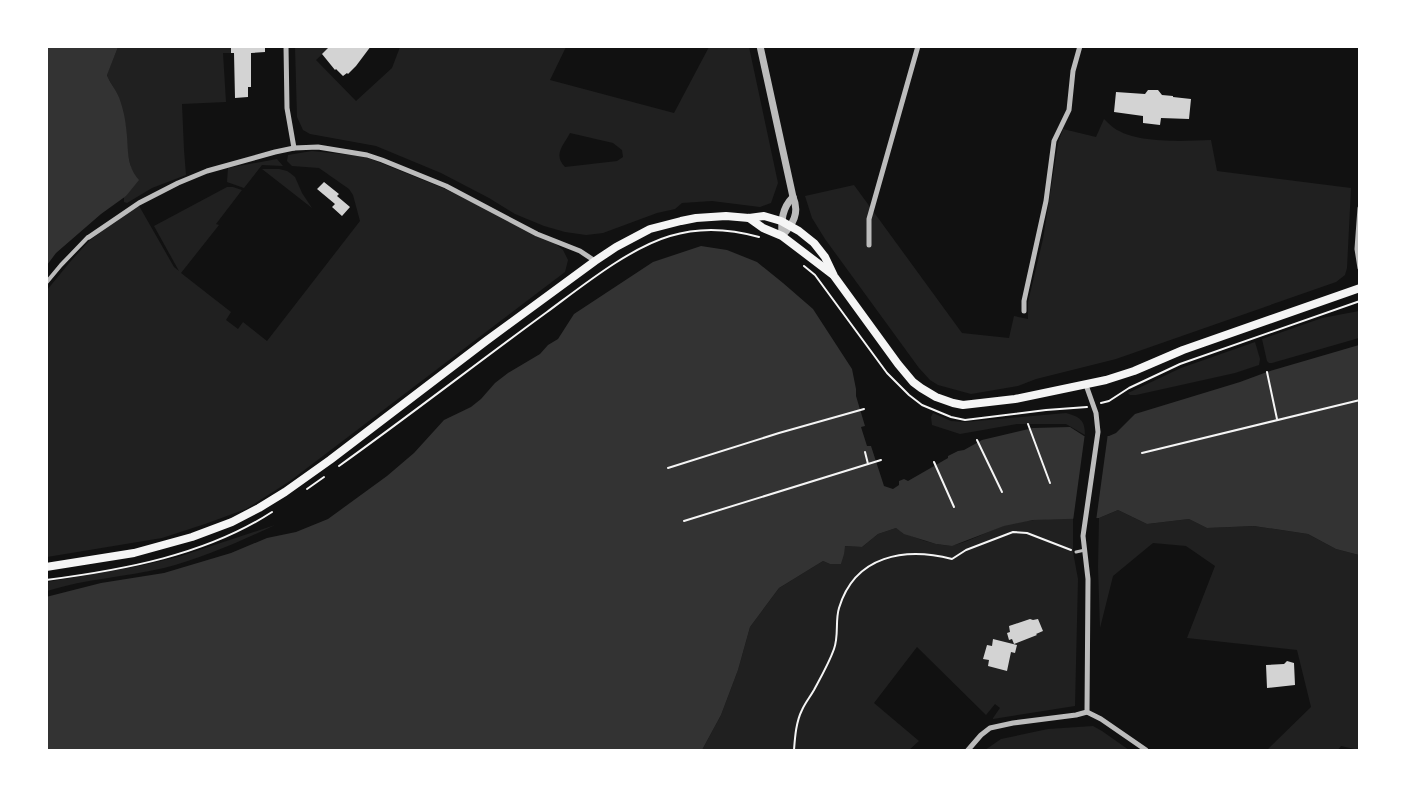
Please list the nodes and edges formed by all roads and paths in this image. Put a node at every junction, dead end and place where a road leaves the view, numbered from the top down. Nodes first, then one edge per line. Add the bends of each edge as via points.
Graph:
1 (286, 46) edge
2 (759, 46) edge
3 (918, 46) edge
4 (1080, 46) edge
5 (294, 148) junction
6 (793, 197) junction
7 (1359, 208) edge
8 (749, 218) junction
9 (781, 221) junction
10 (791, 227) junction
11 (782, 236) junction
12 (88, 237) joint
13 (765, 239) dead end
14 (869, 245) dead end
15 (624, 258) dead end
16 (595, 261) junction
17 (802, 264) dead end
18 (1359, 267) edge
19 (834, 276) junction
20 (46, 283) edge
21 (1359, 288) edge
22 (1359, 301) edge
23 (1024, 310) dead end
24 (1267, 372) dead end
25 (1086, 384) junction
26 (1359, 400) edge
27 (1093, 406) junction
28 (1082, 408) dead end
29 (864, 409) dead end
30 (1277, 420) junction
31 (1028, 424) dead end
32 (977, 440) dead end
33 (865, 452) dead end
34 (1142, 453) dead end
35 (881, 460) dead end
36 (934, 462) dead end
37 (868, 464) junction
38 (668, 468) dead end
39 (1050, 483) dead end
40 (1002, 492) dead end
41 (954, 507) dead end
42 (684, 521) dead end
43 (1085, 550) junction
44 (1077, 552) joint
45 (46, 567) edge
46 (1087, 712) junction
47 (794, 750) edge
48 (969, 750) edge
49 (1146, 750) edge

1 - 5 street via 287,108
2 - 6 street
3 - 14 street via 868,219
4 - 23 street via 1069,110 1054,141
5 - 12 street via 215,168 178,183
5 - 16 street via 318,147 382,160 446,186
6 - 9 street via 786,204
6 - 10 street via 797,205
7 - 18 street
8 - 9 main road via 764,216
8 - 11 main road
8 - 16 main road via 696,218 650,229
9 - 10 main road
9 - 11 street
10 - 11 street
10 - 19 main road via 814,243
11 - 19 main road
12 - 20 street
13 - 15 path via 743,232 690,231 654,241
16 - 45 main road via 330,460 259,508 192,537 134,553
17 - 28 path via 815,275 887,373 922,405 965,420
19 - 25 main road via 906,373 936,397 973,405
21 - 25 main road
22 - 27 path via 1180,364
24 - 30 path
25 - 27 street
26 - 30 path
27 - 43 street via 1098,432 1083,536
29 - 38 path
30 - 34 path
31 - 39 path
32 - 40 path
33 - 37 path
35 - 37 path
36 - 41 path
37 - 42 path
43 - 44 lane
43 - 46 street
44 - 47 path via 1013,531 952,559 934,554 895,555 860,572 844,594 834,648 802,710
46 - 48 street via 990,728
46 - 49 street

